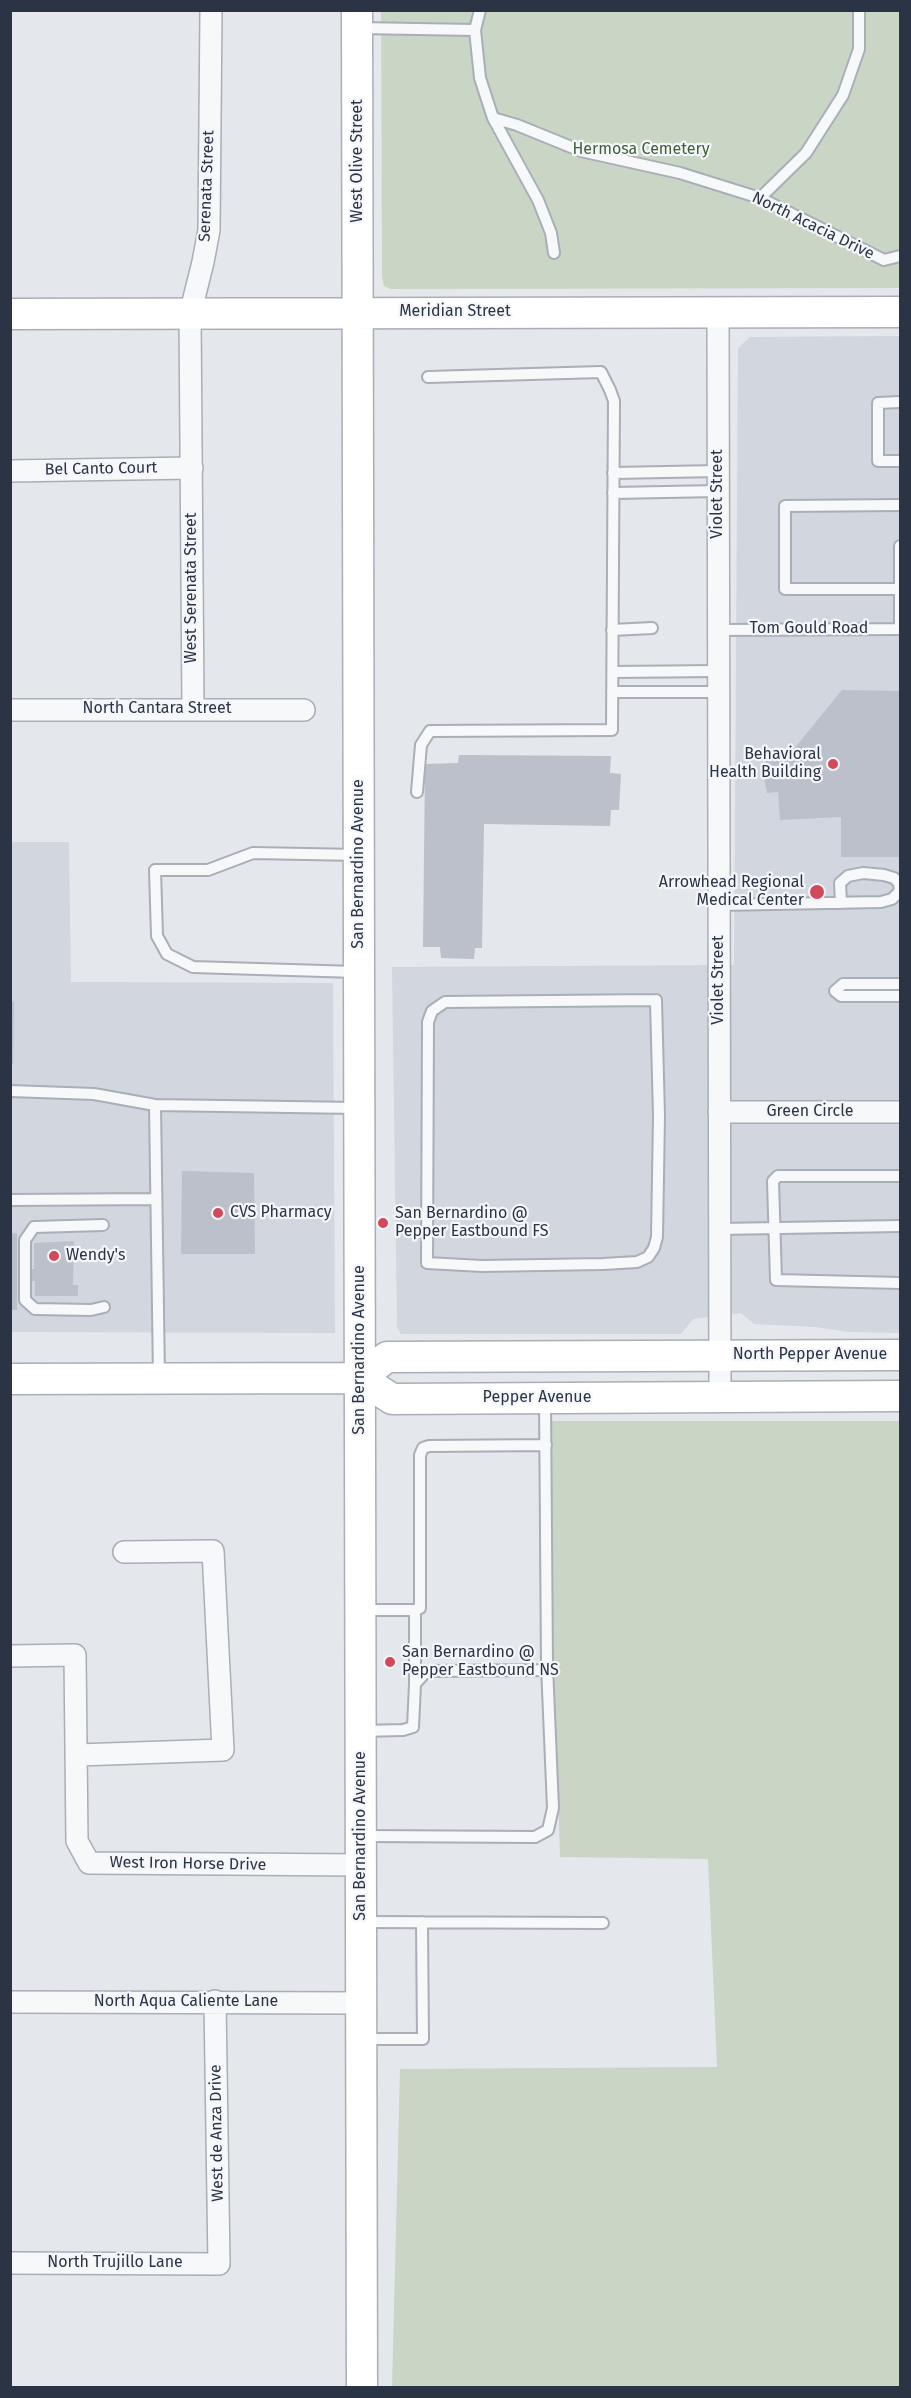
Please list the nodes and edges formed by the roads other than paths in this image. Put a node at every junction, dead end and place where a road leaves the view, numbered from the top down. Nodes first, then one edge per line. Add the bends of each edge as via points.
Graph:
1 (211, 10) edge
2 (480, 10) edge
3 (859, 10) edge
4 (357, 19) edge
5 (475, 30) junction
6 (493, 118) junction
7 (760, 198) junction
8 (554, 253) dead end
9 (900, 256) edge
10 (358, 312) junction
11 (718, 312) junction
12 (900, 312) edge
13 (10, 314) edge
14 (190, 314) junction
15 (428, 377) dead end
16 (900, 402) edge
17 (900, 462) edge
18 (192, 468) junction
19 (10, 471) edge
20 (613, 473) junction
21 (718, 481) junction
22 (613, 493) junction
23 (900, 505) edge
24 (900, 546) edge
25 (900, 589) edge
26 (652, 628) dead end
27 (900, 629) edge
28 (612, 630) junction
29 (718, 630) junction
30 (718, 671) junction
31 (613, 672) junction
32 (612, 692) junction
33 (719, 692) junction
34 (193, 708) junction
35 (10, 710) edge
36 (304, 710) dead end
37 (417, 792) dead end
38 (359, 855) junction
39 (841, 903) junction
40 (719, 905) junction
41 (360, 972) junction
42 (900, 984) edge
43 (900, 996) edge
44 (10, 1091) edge
45 (155, 1105) junction
46 (360, 1108) junction
47 (719, 1112) junction
48 (900, 1112) edge
49 (427, 1150) joint
50 (900, 1176) edge
51 (156, 1199) junction
52 (10, 1200) edge
53 (103, 1225) dead end
54 (900, 1226) edge
55 (774, 1227) junction
56 (719, 1229) junction
57 (900, 1283) edge
58 (104, 1307) dead end
59 (720, 1355) junction
60 (900, 1355) edge
61 (159, 1378) junction
62 (360, 1378) junction
63 (10, 1379) edge
64 (720, 1396) junction
65 (900, 1396) edge
66 (545, 1398) junction
67 (546, 1444) junction
68 (124, 1552) dead end
69 (361, 1610) junction
70 (415, 1610) junction
71 (10, 1656) edge
72 (547, 1666) junction
73 (415, 1684) junction
74 (361, 1731) junction
75 (78, 1755) junction
76 (361, 1851) junction
77 (361, 1922) junction
78 (422, 1922) junction
79 (603, 1923) dead end
80 (215, 2001) junction
81 (10, 2002) edge
82 (362, 2003) junction
83 (362, 2039) junction
84 (10, 2263) edge
85 (219, 2264) joint
86 (362, 2388) edge

1 - 14 street, Serenata Street via 208,230
2 - 5 lane
3 - 7 lane via 859,49 843,95 806,153
4 - 5 lane
4 - 10 main road, West Olive Street
5 - 6 lane via 480,78
6 - 7 lane, North Acacia Drive via 581,151
6 - 8 lane via 537,200 551,233
7 - 9 lane, North Acacia Drive via 884,260
10 - 11 main road, Meridian Street
10 - 14 main road, Meridian Street
10 - 38 main road, San Bernardino Avenue
11 - 12 main road, Meridian Street
11 - 21 street, Violet Street
13 - 14 main road, Meridian Street
14 - 18 street, Serenata Street
15 - 20 lane via 600,372 614,401
16 - 17 lane via 878,403 878,462
18 - 19 street, Bel Canto Court
18 - 34 street, West Serenata Street
20 - 21 lane
20 - 22 lane
21 - 22 lane
21 - 29 street, Violet Street
22 - 28 lane
23 - 25 lane via 785,506 785,589
24 - 25 lane
25 - 27 lane
26 - 28 lane
27 - 29 lane, Tom Gould Road
28 - 31 lane
29 - 30 street, Violet Street
30 - 31 lane
30 - 33 street, Violet Street
31 - 32 lane
32 - 33 lane
32 - 37 lane via 612,730 430,731 421,745
33 - 40 street, Violet Street
34 - 35 street, North Cantara Street
34 - 36 street, North Cantara Street
38 - 41 main road, San Bernardino Avenue
38 - 41 lane via 253,853 208,870 155,870 157,936 167,954 193,967
39 - 39 lane via 892,899 900,891 899,883 884,875 848,876 840,883
39 - 40 lane
40 - 47 street, Violet Street
41 - 46 main road, San Bernardino Avenue
42 - 43 lane via 843,984 835,991 842,996
44 - 45 lane via 94,1094
45 - 46 lane
45 - 51 lane
46 - 62 main road, San Bernardino Avenue
47 - 48 street, Green Circle
47 - 56 street, Violet Street
49 - 49 lane via 428,1263 603,1264 637,1262 648,1257 657,1237 656,1000 438,1005 428,1022
50 - 55 lane via 778,1176 773,1181
51 - 52 lane
51 - 61 lane
53 - 58 lane via 34,1227 25,1240 25,1300 36,1309
54 - 55 lane
55 - 56 lane
55 - 57 lane via 776,1280
56 - 59 street, Violet Street
59 - 60 main road, North Pepper Avenue
59 - 62 main road via 387,1357
59 - 64 street, Violet Street
61 - 62 main road
61 - 63 main road
62 - 66 main road, Pepper Avenue via 392,1399
62 - 69 main road, San Bernardino Avenue
64 - 65 main road
64 - 66 main road, Pepper Avenue
66 - 67 lane
67 - 70 lane via 423,1448 420,1608
67 - 72 lane
68 - 75 street via 213,1551 223,1750
69 - 70 lane
69 - 74 main road, San Bernardino Avenue
70 - 73 lane
71 - 75 street via 75,1654
72 - 73 lane via 542,1670 433,1671
72 - 76 lane via 553,1808 548,1830 535,1837
73 - 74 lane via 413,1728
74 - 76 main road, San Bernardino Avenue
75 - 76 street, West Iron Horse Drive via 77,1841 89,1863
76 - 77 main road, San Bernardino Avenue
77 - 78 lane
77 - 82 main road, San Bernardino Avenue
78 - 79 lane
78 - 83 lane via 423,2039
80 - 81 street, North Aqua Caliente Lane
80 - 82 street, North Aqua Caliente Lane
80 - 85 street, West de Anza Drive
82 - 83 main road, San Bernardino Avenue
83 - 86 main road, San Bernardino Avenue
84 - 85 street, North Trujillo Lane

